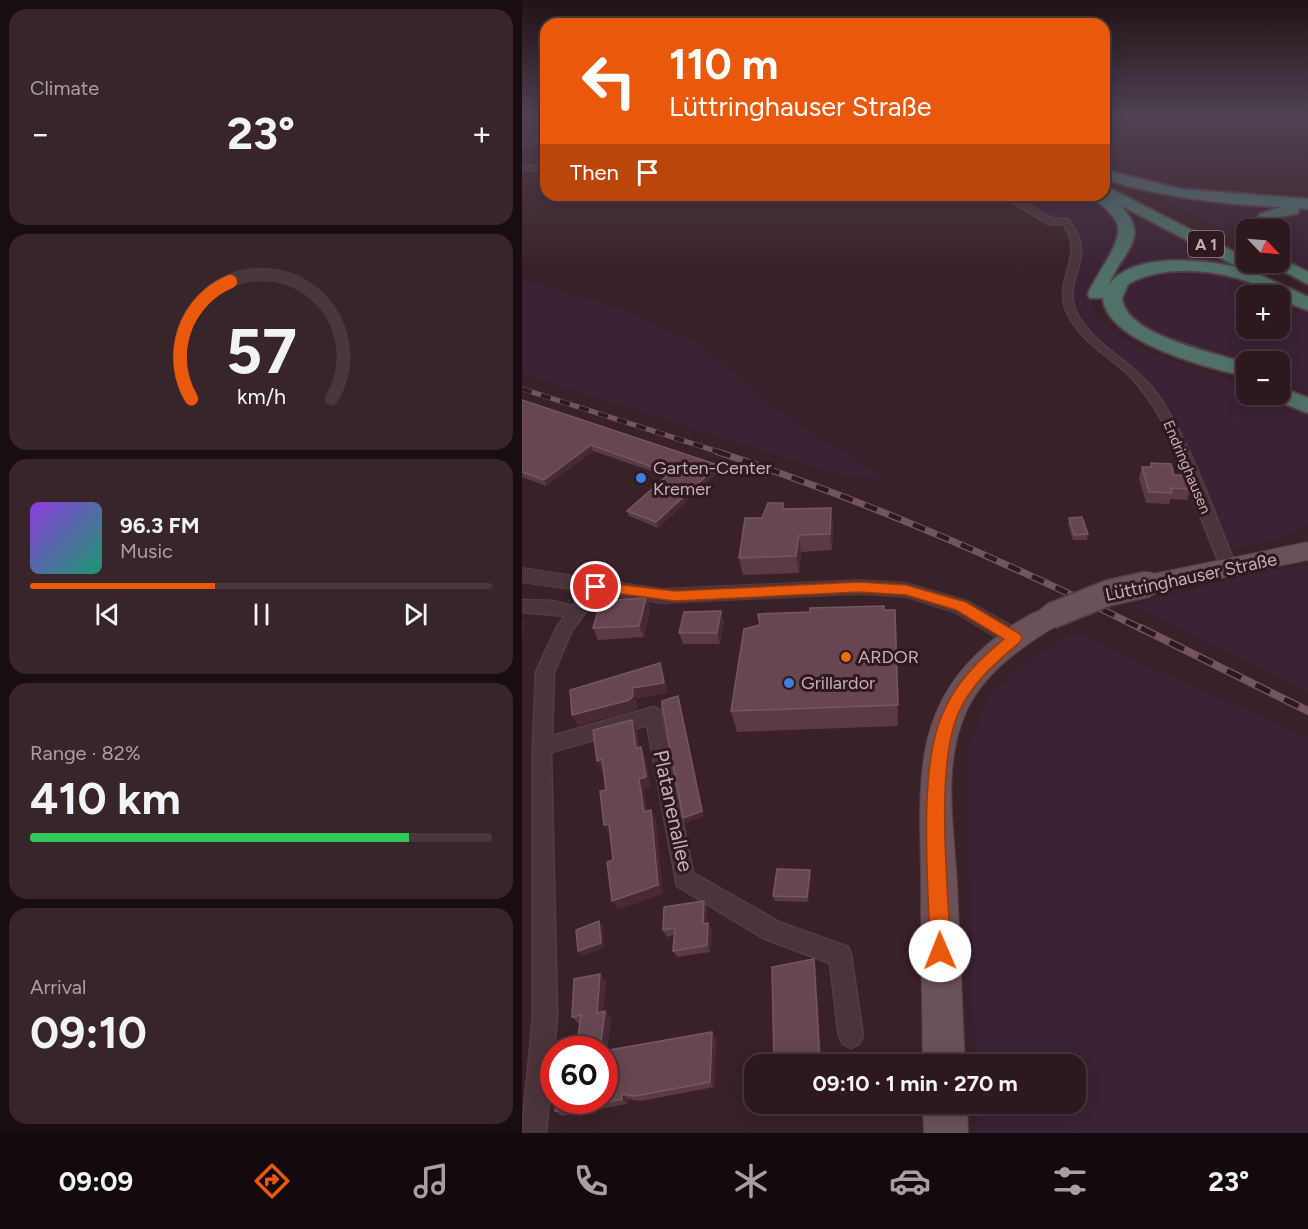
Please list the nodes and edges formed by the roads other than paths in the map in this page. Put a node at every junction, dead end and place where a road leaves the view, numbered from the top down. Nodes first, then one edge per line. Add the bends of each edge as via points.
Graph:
1 (1110, 178) edge
2 (1110, 179) edge
3 (1110, 194) edge
4 (1015, 201) edge
5 (1106, 201) edge
6 (1308, 204) edge
7 (1308, 209) edge
8 (1264, 219) edge
9 (1236, 244) edge
10 (1290, 265) edge
11 (1290, 270) edge
12 (1308, 279) edge
13 (1308, 296) edge
14 (1308, 304) edge
15 (1236, 367) edge
16 (1236, 376) edge
17 (1290, 387) edge
18 (1308, 395) edge
19 (1290, 398) edge
20 (1308, 406) edge
21 (1308, 551) edge
22 (1229, 568) junction
23 (522, 575) edge
24 (596, 587) junction
25 (522, 606) edge
26 (575, 612) junction
27 (1015, 638) junction
28 (542, 747) junction
29 (851, 1036) dead end
30 (944, 1054) edge
31 (945, 1114) edge
32 (530, 1121) edge
33 (946, 1133) edge

1 - 6 highway via 1187,197
2 - 9 highway, A 1
3 - 13 highway, A 1
4 - 22 street, Endringhausen via 1051,222 1065,220 1074,229 1077,250 1067,292 1070,310 1085,332 1133,373 1159,405
5 - 16 highway via 1119,213 1127,236 1098,291 1099,308 1106,319 1145,344
7 - 8 highway
10 - 12 highway
11 - 12 highway
14 - 15 highway via 1252,277 1197,267 1143,271 1115,288 1114,309 1138,331
17 - 18 highway
19 - 20 highway
21 - 22 main road, Lüttringhauser Straße
22 - 27 main road, Lüttringhauser Straße, bridge via 1108,593 1051,616
23 - 24 street
24 - 26 street
24 - 27 street via 675,596 859,587 906,590 961,606
25 - 26 street
26 - 28 street via 545,672
27 - 30 main road, Lüttringhauser Straße via 963,690 941,740 937,810
28 - 29 street, Platanenallee via 654,715 684,879 773,932 840,955
28 - 32 street via 546,1017
31 - 33 main road

